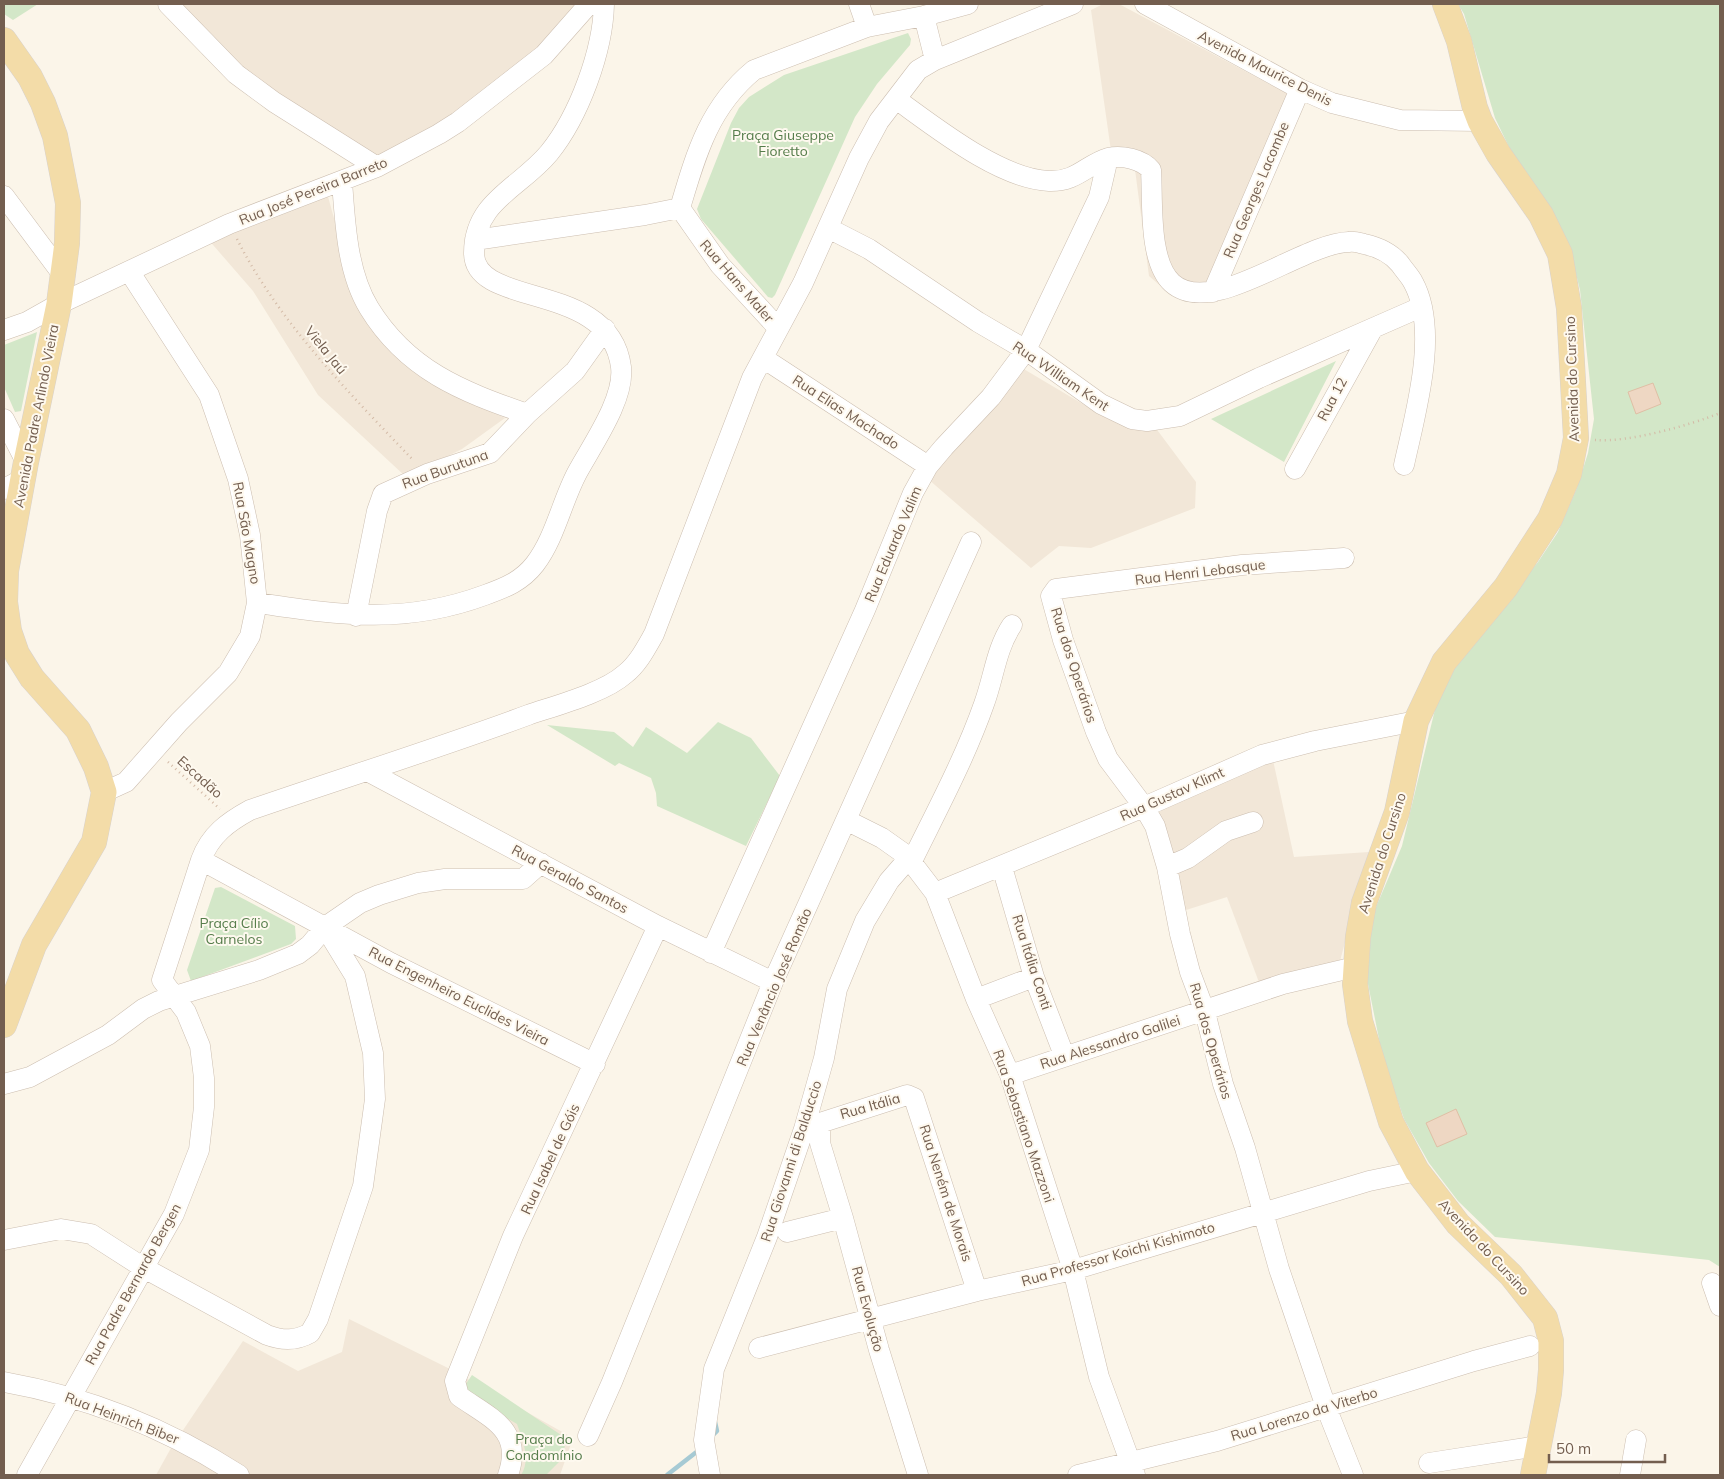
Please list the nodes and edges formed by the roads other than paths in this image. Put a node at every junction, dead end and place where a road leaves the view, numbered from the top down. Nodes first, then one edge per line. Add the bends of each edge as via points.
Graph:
1 (168, 4) edge
2 (588, 4) edge
3 (604, 4) edge
4 (859, 4) edge
5 (968, 4) edge
6 (1073, 4) edge
7 (1145, 4) edge
8 (1445, 4) edge
9 (924, 16) junction
10 (867, 26) junction
11 (4, 40) edge
12 (935, 60) junction
13 (1300, 89) junction
14 (896, 99) junction
15 (1480, 121) junction
16 (1108, 158) junction
17 (377, 167) junction
18 (342, 181) junction
19 (4, 196) edge
20 (680, 208) junction
21 (828, 228) junction
22 (476, 240) junction
23 (129, 271) junction
24 (63, 275) junction
25 (1213, 292) junction
26 (59, 304) junction
27 (1421, 307) junction
28 (778, 328) junction
29 (604, 329) junction
30 (4, 330) edge
31 (1372, 330) junction
32 (1026, 350) junction
33 (763, 358) junction
34 (527, 414) junction
35 (4, 418) edge
36 (1404, 465) dead end
37 (928, 466) junction
38 (1295, 469) dead end
39 (17, 477) edge
40 (971, 542) dead end
41 (1344, 558) dead end
42 (1056, 589) joint
43 (257, 603) junction
44 (356, 616) junction
45 (1012, 625) dead end
46 (1416, 721) junction
47 (369, 772) junction
48 (104, 792) junction
49 (1144, 807) junction
50 (846, 820) junction
51 (1253, 822) dead end
52 (910, 859) junction
53 (201, 860) junction
54 (541, 863) junction
55 (1002, 867) junction
56 (1167, 867) junction
57 (936, 893) junction
58 (658, 926) junction
59 (325, 927) junction
60 (711, 953) junction
61 (1355, 967) junction
62 (1034, 977) junction
63 (773, 982) junction
64 (175, 997) junction
65 (976, 999) junction
66 (1205, 1012) junction
67 (4, 1026) edge
68 (1064, 1056) junction
69 (595, 1064) junction
70 (1010, 1075) junction
71 (4, 1084) edge
72 (911, 1096) joint
73 (815, 1134) junction
74 (1417, 1171) junction
75 (1264, 1212) junction
76 (843, 1218) junction
77 (787, 1232) dead end
78 (4, 1240) edge
79 (144, 1268) junction
80 (1073, 1270) junction
81 (1712, 1283) dead end
82 (978, 1291) junction
83 (1720, 1306) edge
84 (870, 1320) junction
85 (1530, 1346) dead end
86 (759, 1348) dead end
87 (4, 1382) edge
88 (70, 1396) junction
89 (1326, 1407) junction
90 (588, 1436) dead end
91 (1636, 1440) dead end
92 (1538, 1446) junction
93 (1429, 1463) dead end
94 (1132, 1470) edge
95 (27, 1475) edge
96 (239, 1475) edge
97 (508, 1475) edge
98 (710, 1475) edge
99 (918, 1475) edge
100 (1078, 1475) edge
101 (1352, 1475) edge
102 (1533, 1475) edge
103 (1630, 1475) edge

1 - 17 street via 236,74
2 - 17 street, Rua José Pereira Barreto via 544,55 458,122
3 - 22 street via 595,56 574,112 548,153 481,217
4 - 10 street
5 - 9 street
6 - 12 street
7 - 13 street, Avenida Maurice Denis
8 - 15 main road, Avenida do Cursino via 1459,41
9 - 10 street
9 - 12 street
10 - 20 street via 754,70 739,82 722,102 699,144
11 - 24 main road, Avenida Padre Arlindo Vieira via 30,77 55,136 68,203
12 - 14 street via 918,70
13 - 15 street, Avenida Maurice Denis via 1332,103 1400,120
13 - 25 street, Rua Georges Lacombe
14 - 16 street via 931,124 1019,176 1051,181 1071,178
14 - 21 street via 879,121 859,158
15 - 46 main road, Avenida do Cursino via 1540,215 1560,254 1569,308 1576,438 1569,474 1550,518 1506,587 1444,662
16 - 25 street via 1140,161 1150,170 1156,251 1163,274 1181,288
16 - 32 street, Rua Eduardo Valim via 1099,197
17 - 18 street, Rua José Pereira Barreto
18 - 23 street, Rua José Pereira Barreto via 229,224
18 - 34 street via 354,268 368,307 389,334 428,371 470,392
19 - 24 street
20 - 22 street
20 - 28 street, Rua Hans Maler via 720,266
21 - 28 street via 803,284
21 - 32 street, Rua William Kent via 869,250
22 - 29 street via 474,256 484,277 505,288 552,300 586,314
23 - 26 street, Rua José Pereira Barreto
23 - 43 street, Rua São Magno via 209,395 238,479 250,535
24 - 26 main road, Avenida Padre Arlindo Vieira
25 - 27 street via 1236,286 1322,247 1350,242 1376,247 1395,258 1414,283
26 - 30 street, Rua José Pereira Barreto via 27,322
26 - 39 main road, Avenida Padre Arlindo Vieira
27 - 31 street, Rua William Kent
27 - 36 street via 1424,350
28 - 33 street
29 - 34 street, Rua Burutuna via 575,371
29 - 44 street via 621,365 621,383 607,419 573,480 538,562 528,574 502,589 460,604
31 - 32 street, Rua William Kent via 1180,416 1160,421 1132,418 1113,411
31 - 38 street, Rua 12
32 - 37 street, Rua Eduardo Valim via 991,397
33 - 37 street, Rua Elias Machado
33 - 47 street via 737,414 654,634 642,655 625,674 571,700
34 - 44 street, Rua Burutuna via 490,454 426,474 388,491 379,501
35 - 39 street
37 - 60 street, Rua Eduardo Valim via 913,492 865,610
39 - 48 main road, Avenida Padre Arlindo Vieira via 6,572 5,602 9,631 17,654 32,678 78,730
40 - 50 street, Rua Venâncio José Romão
41 - 42 street, Rua Henri Lebasque via 1242,565
42 - 49 street, Rua dos Operários via 1051,596 1063,640 1096,732 1108,759
43 - 44 street
43 - 48 street, Rua São Magno via 250,636 228,673 126,782
45 - 52 street, Rua Giovanni di Balduccio via 1005,636 974,730
46 - 49 street, Rua Gustav Klimt via 1262,755
46 - 61 main road, Avenida do Cursino via 1397,812 1364,903
47 - 53 street via 250,810 217,832
47 - 54 street, Rua Geraldo Santos
48 - 67 main road, Avenida Padre Arlindo Vieira via 94,842 34,945
49 - 55 street, Rua Gustav Klimt
49 - 56 street, Rua dos Operários via 1155,826
50 - 52 street, Rua Sebastiano Mazzoni via 882,838
50 - 63 street, Rua Venâncio José Romão
51 - 56 street via 1226,831 1188,858
52 - 57 street, Rua Sebastiano Mazzoni
52 - 73 street, Rua Giovanni di Balduccio via 889,880 865,921 837,989 824,1058
53 - 59 street, Rua Engenheiro Euclides Vieira
53 - 64 street, Rua Padre Bernardo Bergen via 162,980
54 - 58 street, Rua Geraldo Santos
54 - 59 street via 523,878 444,880 399,888 360,903
55 - 57 street, Rua Gustav Klimt
55 - 62 street, Rua Itália Conti
56 - 66 street, Rua dos Operários via 1180,934
57 - 65 street, Rua Sebastiano Mazzoni
58 - 60 street, Rua Geraldo Santos
58 - 69 street, Rua Isabel de Góis
59 - 64 street via 298,954
59 - 69 street, Rua Engenheiro Euclides Vieira
59 - 79 street via 356,976 373,1052 375,1099 363,1186 318,1319 310,1333 294,1340 276,1338
60 - 63 street, Rua Geraldo Santos
61 - 66 street, Rua Alessandro Galilei via 1283,984
61 - 74 main road, Avenida do Cursino via 1360,1021 1370,1056 1391,1122
62 - 65 street
62 - 68 street, Rua Itália Conti
63 - 90 street, Rua Venâncio José Romão
64 - 71 street via 143,1009 108,1035 30,1077
64 - 79 street, Rua Padre Bernardo Bergen via 186,1012 200,1046 204,1078 202,1128 199,1150 185,1189
65 - 70 street, Rua Sebastiano Mazzoni
66 - 68 street, Rua Alessandro Galilei
66 - 75 street, Rua dos Operários via 1223,1084
68 - 70 street, Rua Alessandro Galilei
69 - 97 street, Rua Isabel de Góis via 513,1236 455,1381 459,1396 490,1416 511,1441 513,1453
70 - 80 street, Rua Sebastiano Mazzoni
72 - 73 street, Rua Itália via 827,1119
72 - 82 street, Rua Neném de Morais via 918,1106
73 - 76 street, Rua Evolução
73 - 98 street, Rua Giovanni di Balduccio via 767,1237 714,1369 704,1440
74 - 75 street, Rua Professor Koichi Kishimoto via 1368,1181
74 - 92 main road, Avenida do Cursino via 1458,1224 1511,1276 1545,1318 1552,1356 1549,1393
75 - 80 street, Rua Professor Koichi Kishimoto
75 - 89 street, Rua dos Operários via 1279,1269
76 - 77 street
76 - 84 street, Rua Evolução
78 - 79 street via 52,1230 76,1230 91,1234
79 - 88 street, Rua Padre Bernardo Bergen
80 - 82 street, Rua Professor Koichi Kishimoto
80 - 94 street, Rua Sebastiano Mazzoni via 1099,1377
81 - 83 street
82 - 84 street, Rua Professor Koichi Kishimoto
84 - 86 street, Rua Professor Koichi Kishimoto
84 - 99 street, Rua Evolução
85 - 89 street, Rua Lorenzo da Viterbo
87 - 88 street, Rua Heinrich Biber
88 - 95 street, Rua Padre Bernardo Bergen
88 - 96 street, Rua Heinrich Biber via 179,1440
89 - 94 street, Rua Lorenzo da Viterbo
89 - 101 street, Rua dos Operários
91 - 103 street
92 - 93 street
92 - 102 main road, Avenida do Cursino
94 - 100 street, Rua Lorenzo da Viterbo

